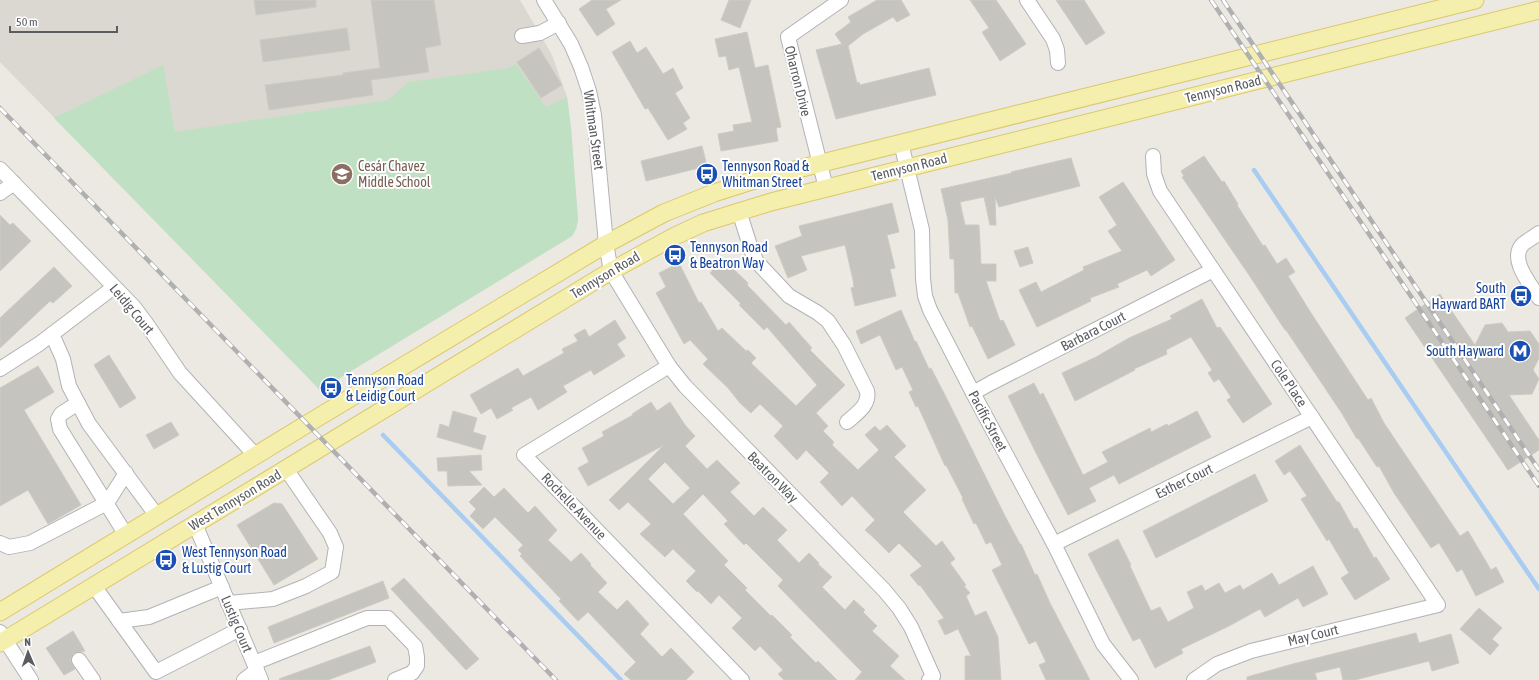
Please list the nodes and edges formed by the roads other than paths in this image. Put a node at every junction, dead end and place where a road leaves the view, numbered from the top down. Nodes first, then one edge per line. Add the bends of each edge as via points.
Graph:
1 (545, 0) edge
2 (841, 0) edge
3 (1027, 0) edge
4 (1475, 0) edge
5 (1539, 10) edge
6 (559, 23) junction
7 (522, 36) dead end
8 (1058, 63) dead end
9 (900, 144) junction
10 (1153, 156) dead end
11 (819, 164) junction
12 (907, 168) junction
13 (0, 169) edge
14 (14, 183) junction
15 (826, 188) junction
16 (0, 193) edge
17 (740, 211) junction
18 (1538, 236) edge
19 (606, 244) junction
20 (1213, 270) junction
21 (611, 271) junction
22 (114, 287) junction
23 (1539, 298) edge
24 (52, 334) junction
25 (670, 366) junction
26 (0, 369) edge
27 (973, 393) junction
28 (78, 403) junction
29 (1312, 417) junction
30 (847, 422) dead end
31 (307, 424) joint
32 (327, 444) joint
33 (256, 456) junction
34 (286, 469) junction
35 (126, 473) junction
36 (107, 504) junction
37 (157, 516) junction
38 (195, 524) junction
39 (126, 535) junction
40 (0, 543) edge
41 (1054, 544) junction
42 (94, 586) junction
43 (222, 587) junction
44 (228, 603) junction
45 (1438, 605) joint
46 (0, 612) edge
47 (119, 621) junction
48 (240, 629) junction
49 (2, 639) edge
50 (79, 660) dead end
51 (257, 671) edge
52 (31, 680) edge
53 (93, 680) edge
54 (244, 680) edge
55 (395, 680) edge
56 (742, 680) edge
57 (929, 680) edge
58 (1131, 680) edge
59 (1194, 680) edge

1 - 6 street, Whitman Street
2 - 11 street, Oharron Drive via 788,37
3 - 8 street via 1053,39 1058,50
4 - 9 main road, Tennyson Road
5 - 12 main road, Tennyson Road
6 - 7 street via 540,33
6 - 19 street, Whitman Street via 581,67 589,91 594,115
9 - 11 main road, Tennyson Road
9 - 12 street, Pacific Street
10 - 20 street, Cole Place via 1154,174 1160,191
11 - 15 street, Oharron Drive
11 - 19 main road, Tennyson Road via 758,179 693,200
12 - 15 main road, Tennyson Road
12 - 27 street, Pacific Street via 922,230 922,279 925,296
13 - 14 street, Leidig Court
14 - 16 street
14 - 22 street, Leidig Court
15 - 17 main road, Tennyson Road
17 - 21 main road, Tennyson Road via 703,223 675,236
17 - 30 street via 757,262 790,296 828,322 847,351 868,398 866,404
18 - 23 street via 1522,245 1518,257 1522,272
19 - 21 street, Whitman Street
19 - 31 main road, Tennyson Road
20 - 27 street, Barbara Court
20 - 29 street, Cole Place
21 - 25 street, Beatron Way
21 - 32 main road, Tennyson Road
22 - 24 street
22 - 33 street, Leidig Court via 134,307 180,373
24 - 26 street
24 - 28 street via 63,359 69,386
25 - 56 street, Rochelle Avenue via 524,456
25 - 57 street, Beatron Way via 700,403 894,602 911,627 933,676
27 - 41 street, Pacific Street
28 - 35 street via 89,424
28 - 36 street via 61,414 58,419 60,429
29 - 41 street, Esther Court
29 - 45 street, Cole Place
31 - 33 main road, West Tennyson Road
32 - 34 main road, West Tennyson Road
33 - 37 main road, West Tennyson Road
34 - 38 main road, West Tennyson Road
34 - 44 street via 330,533 336,547 332,572 273,599
35 - 36 street
35 - 37 street
36 - 39 street
36 - 40 street via 30,543 9,546
37 - 39 main road, West Tennyson Road
38 - 42 main road, West Tennyson Road
38 - 43 street, Lustig Court
39 - 46 main road, West Tennyson Road
41 - 58 street, Pacific Street via 1103,644
42 - 47 street
42 - 49 main road, West Tennyson Road
43 - 44 street, Lustig Court
43 - 47 street via 149,617
44 - 48 street, Lustig Court
45 - 59 street, May Court via 1251,651 1217,664
47 - 48 street via 156,672
48 - 51 street, Lustig Court
49 - 52 street
50 - 53 street
51 - 54 street
51 - 55 street via 367,618 388,618 415,646 417,657 417,666 412,673

